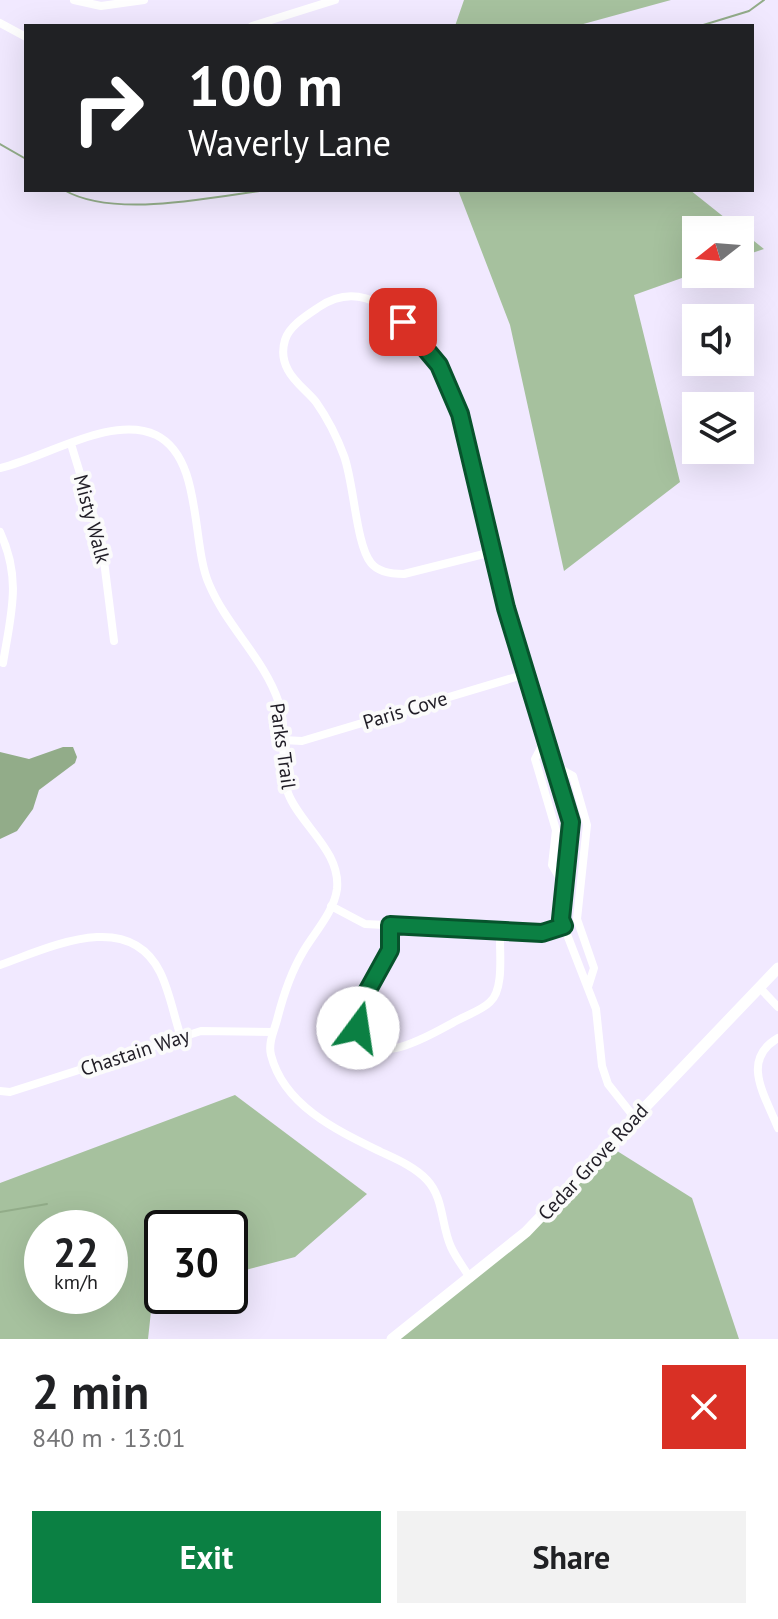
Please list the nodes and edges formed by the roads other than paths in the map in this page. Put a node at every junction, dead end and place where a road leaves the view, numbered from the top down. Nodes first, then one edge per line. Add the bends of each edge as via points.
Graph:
1 (74, 0) edge
2 (144, 0) edge
3 (335, 0) edge
4 (0, 23) edge
5 (258, 24) edge
6 (24, 36) edge
7 (71, 444) junction
8 (0, 468) edge
9 (0, 532) edge
10 (492, 552) junction
11 (114, 641) dead end
12 (3, 663) dead end
13 (526, 674) junction
14 (546, 738) junction
15 (283, 740) junction
16 (555, 765) junction
17 (566, 887) junction
18 (331, 906) junction
19 (390, 925) junction
20 (564, 926) junction
21 (500, 931) junction
22 (0, 965) edge
23 (777, 971) edge
24 (587, 988) junction
25 (760, 988) junction
26 (778, 1007) edge
27 (273, 1032) junction
28 (181, 1037) junction
29 (778, 1038) edge
30 (0, 1091) edge
31 (634, 1117) junction
32 (778, 1128) edge
33 (470, 1278) junction
34 (392, 1339) edge

1 - 2 street via 101,6
3 - 5 street
4 - 6 street
7 - 8 street, Parks Trail
7 - 11 street, Misty Walk via 102,545
7 - 15 street, Parks Trail via 130,429 157,436 178,456 189,480 204,574 269,678 281,707
9 - 12 street via 14,566
10 - 10 street via 460,414 439,365 403,322 377,301 326,302 303,317 285,337 282,355 288,371 332,426 352,479 371,564 404,574
10 - 13 street
13 - 14 street
13 - 15 street, Paris Cove via 302,741
14 - 16 street
14 - 17 street via 535,759 556,830 552,865
15 - 18 street, Parks Trail via 287,791 335,873
16 - 17 street via 571,822
16 - 24 street via 573,776 587,825 577,919 594,968
17 - 20 street
18 - 19 street via 365,924
18 - 27 street, Parks Trail via 286,987
19 - 21 street
19 - 21 street via 390,950 358,1008 358,1028 365,1042 379,1049 419,1041 491,1002 497,990
20 - 21 street via 542,933
20 - 24 street
22 - 28 street via 78,938 121,938 143,951 160,972
23 - 25 main road, Cedar Grove Road
24 - 31 street via 596,1009 608,1084
25 - 26 street
25 - 31 main road, Cedar Grove Road
27 - 28 street, Chastain Way via 201,1031
27 - 33 street, Parks Trail via 272,1056 279,1073 310,1111 329,1127 426,1179 438,1197 452,1249
28 - 30 street, Chastain Way
29 - 32 street via 757,1057 755,1071
31 - 33 main road, Cedar Grove Road via 526,1232
33 - 34 main road, Cedar Grove Road

